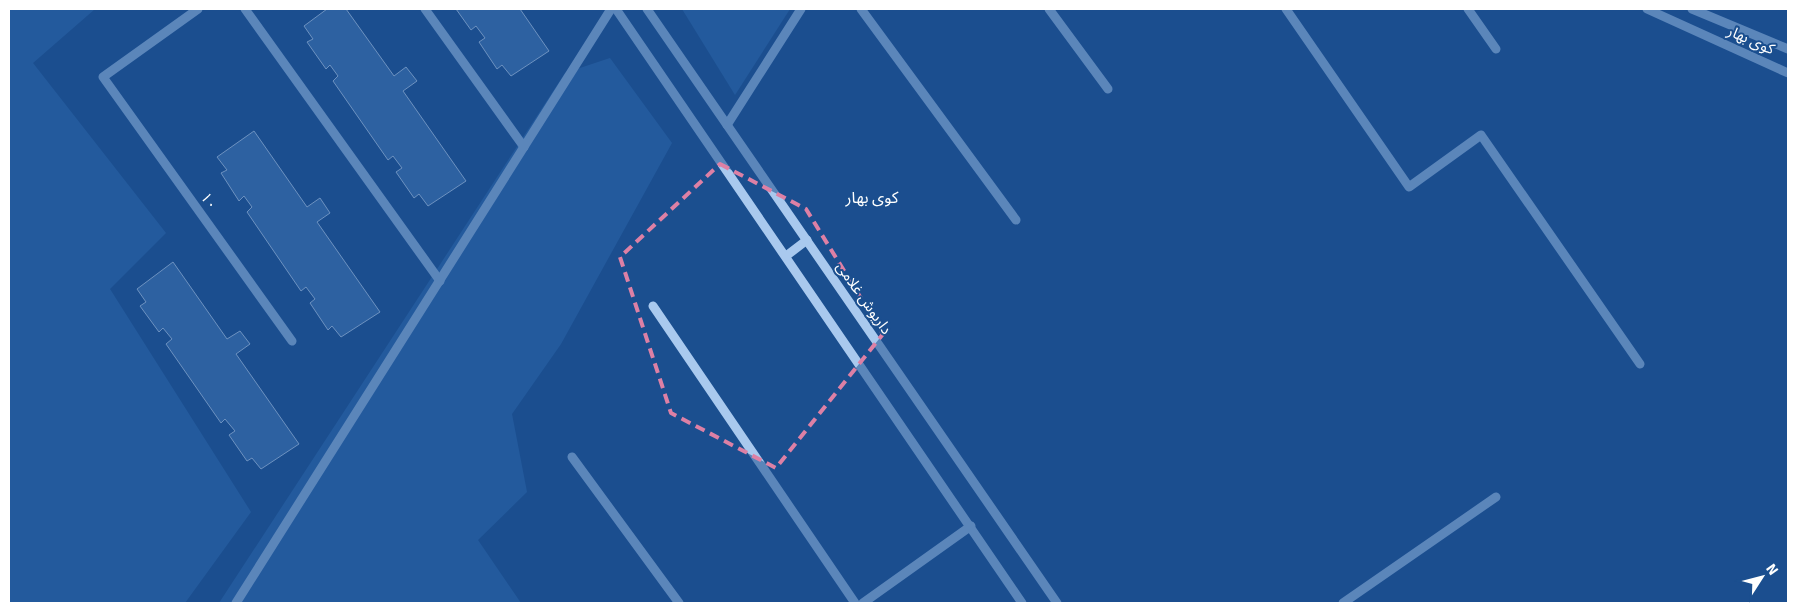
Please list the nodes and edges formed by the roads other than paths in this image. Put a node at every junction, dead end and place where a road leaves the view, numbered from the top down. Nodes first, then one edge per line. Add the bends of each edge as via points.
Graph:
1 (198, 9) edge
2 (245, 9) edge
3 (425, 9) edge
4 (611, 9) edge
5 (616, 9) edge
6 (647, 9) edge
7 (801, 9) edge
8 (861, 9) edge
9 (1049, 9) edge
10 (1286, 9) edge
11 (1468, 9) edge
12 (1647, 9) edge
13 (1692, 9) edge
14 (1496, 49) dead end
15 (1788, 49) edge
16 (1788, 73) edge
17 (1108, 89) dead end
18 (727, 125) junction
19 (524, 146) junction
20 (1016, 220) dead end
21 (807, 240) junction
22 (786, 256) junction
23 (440, 280) junction
24 (653, 306) dead end
25 (292, 341) dead end
26 (1640, 364) dead end
27 (572, 457) dead end
28 (1496, 497) dead end
29 (971, 526) junction
30 (236, 603) edge
31 (679, 603) edge
32 (855, 603) edge
33 (863, 603) edge
34 (1022, 603) edge
35 (1057, 603) edge
36 (1343, 603) edge

1 - 25 street, ۱۰ via 103,76
2 - 23 street
3 - 19 street
4 - 19 street
5 - 22 street
6 - 18 street, داریوش غلامی
7 - 18 street
8 - 20 street
9 - 17 street
10 - 26 street via 1409,187 1481,135
11 - 14 street
12 - 16 street, کوی بهار
13 - 15 street, کوی بهار
18 - 21 street, داریوش غلامی
19 - 23 street
21 - 22 street
21 - 35 street, داریوش غلامی
22 - 29 street
23 - 30 street
24 - 32 street
27 - 31 street
28 - 36 street
29 - 33 street
29 - 34 street

